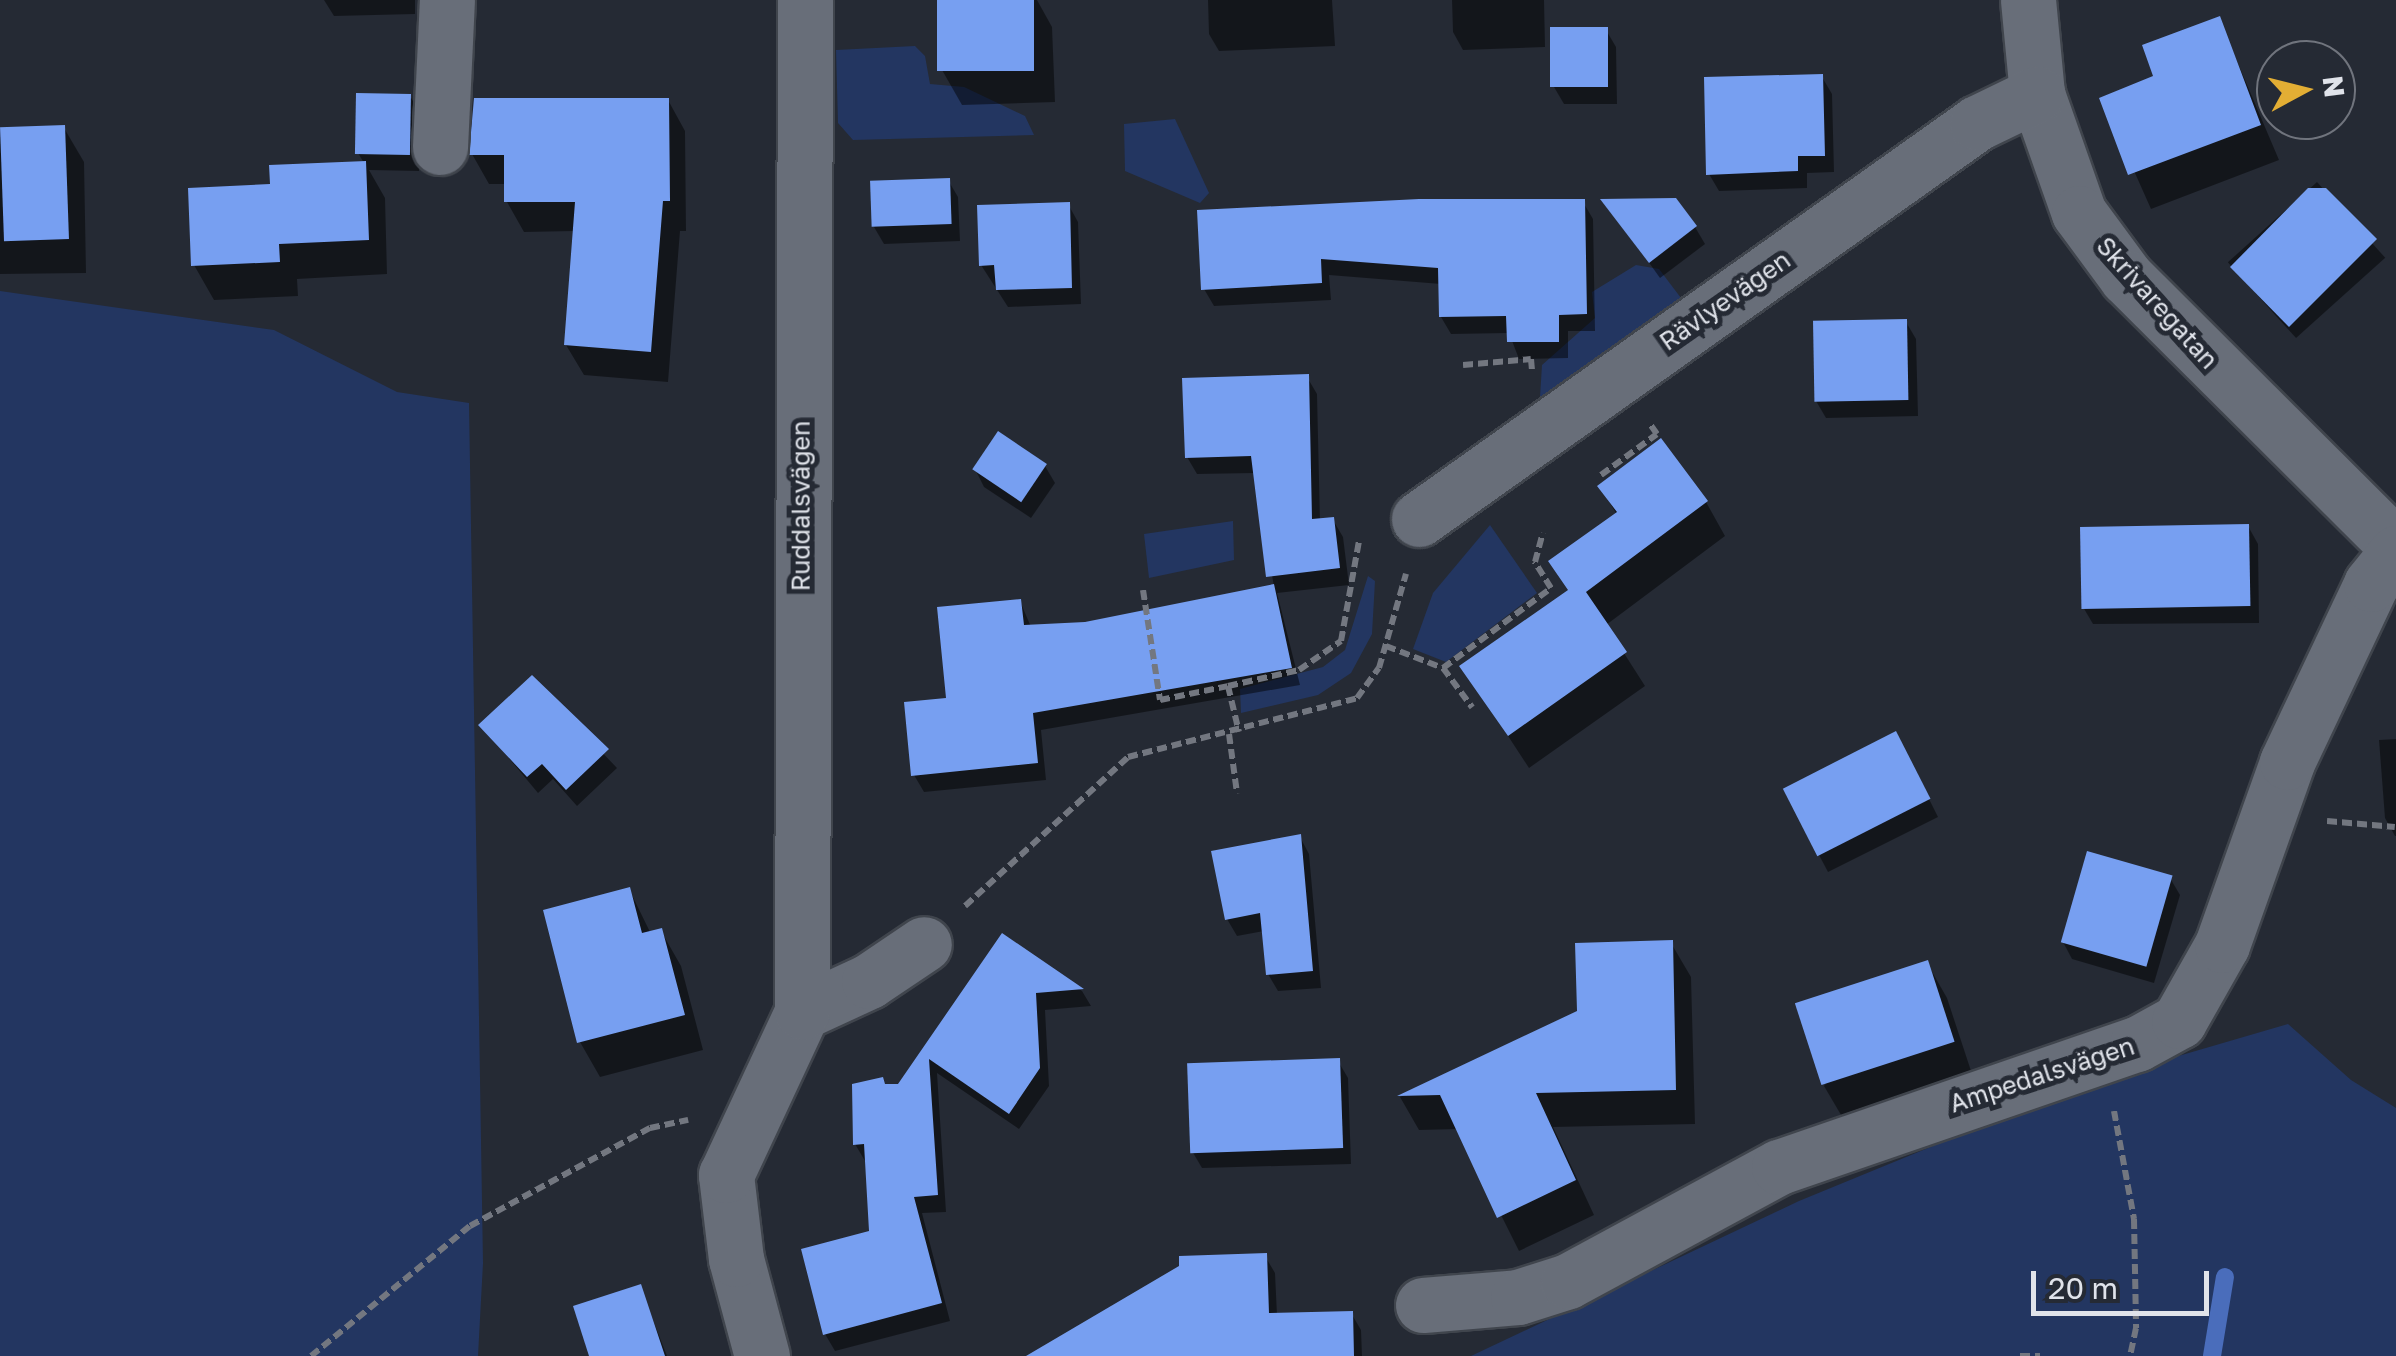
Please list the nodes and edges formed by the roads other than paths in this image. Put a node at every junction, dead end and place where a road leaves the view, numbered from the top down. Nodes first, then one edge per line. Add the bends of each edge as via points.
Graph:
1 (446, 0) edge
2 (805, 0) edge
3 (2028, 0) edge
4 (2037, 94) junction
5 (440, 147) dead end
6 (1419, 519) road end
7 (2396, 550) edge
8 (924, 944) road end
9 (802, 1012) junction
10 (1423, 1305) dead end
11 (762, 1356) edge

1 - 5 street
2 - 9 street, Ruddalsvägen
3 - 4 street, Skrivaregatan
4 - 6 street, Rävlyevägen via 1977,122
4 - 7 street, Skrivaregatan via 2079,213 2127,278
7 - 10 street, Ampedalsvägen via 2370,584 2269,801 2203,988 2179,1021 2104,1056 1823,1148 1540,1291
8 - 9 street via 868,981
9 - 11 street via 726,1175

